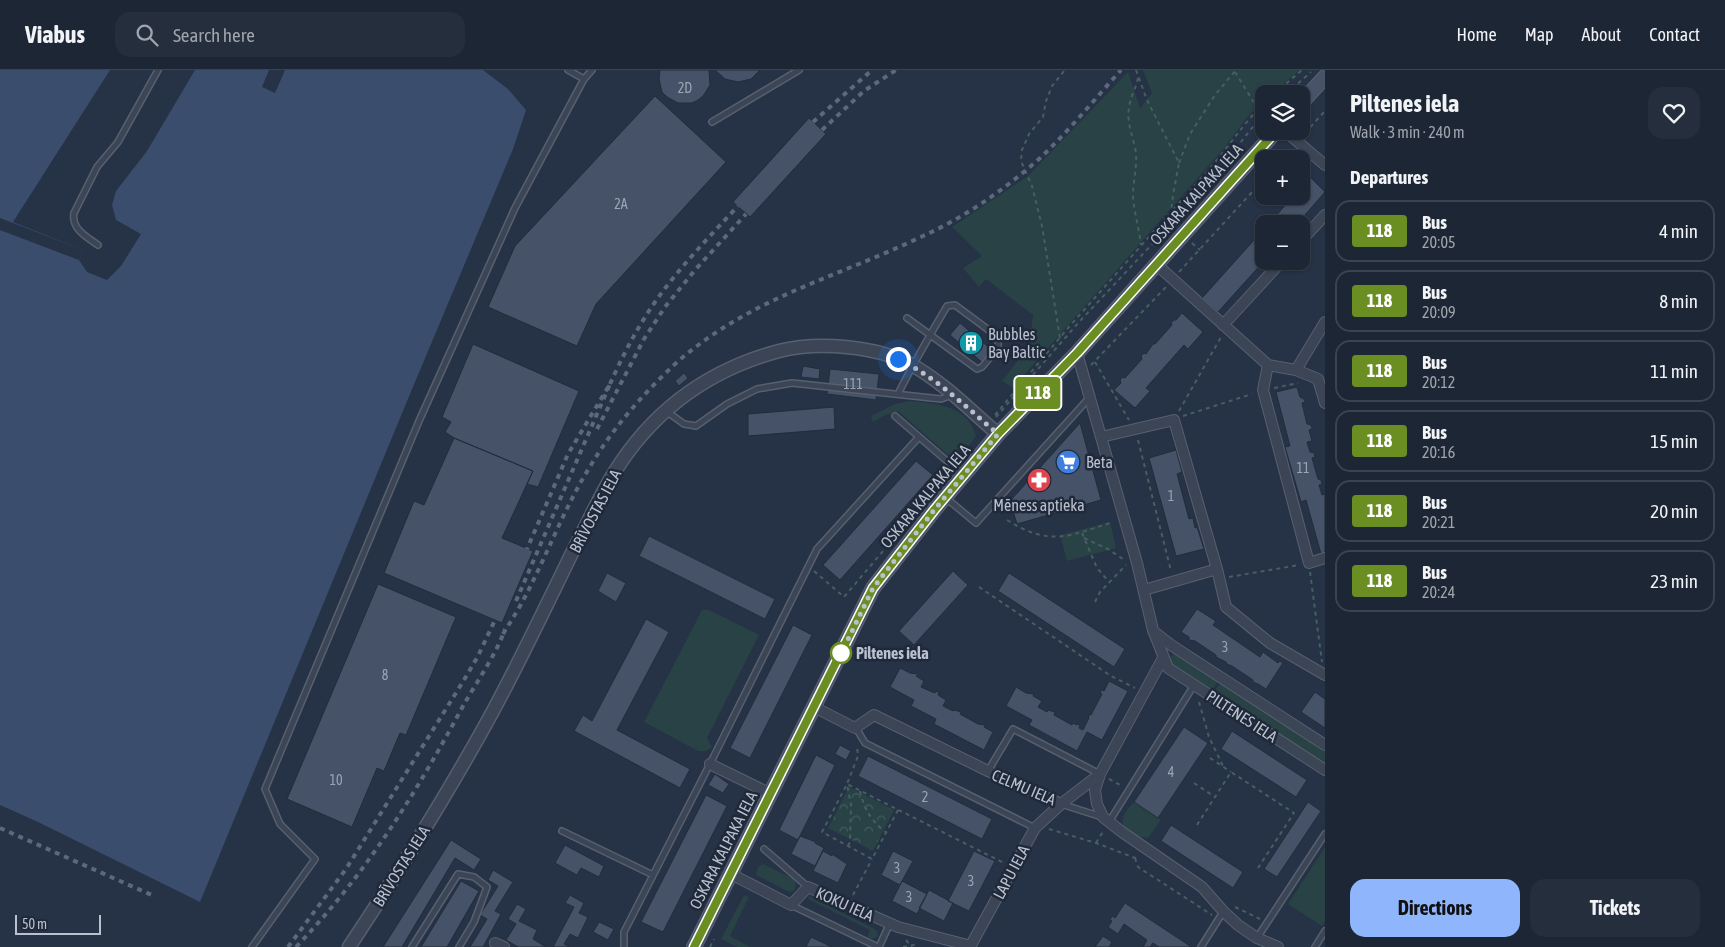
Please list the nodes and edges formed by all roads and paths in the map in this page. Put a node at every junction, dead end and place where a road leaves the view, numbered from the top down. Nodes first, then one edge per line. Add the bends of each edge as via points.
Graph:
1 (158, 70) edge
2 (568, 70) edge
3 (592, 70) edge
4 (800, 70) edge
5 (1066, 70) edge
6 (1136, 70) edge
7 (1235, 70) edge
8 (1302, 70) edge
9 (1313, 70) edge
10 (1325, 77) edge
11 (1138, 78) junction
12 (584, 80) junction
13 (1284, 85) edge
14 (1296, 85) edge
15 (1310, 93) edge
16 (1255, 104) edge
17 (1255, 112) edge
18 (712, 122) dead end
19 (1255, 124) edge
20 (1268, 140) edge
21 (1296, 140) edge
22 (1179, 163) junction
23 (1325, 164) edge
24 (1172, 212) junction
25 (1325, 215) edge
26 (1166, 219) junction
27 (1172, 223) junction
28 (1176, 228) dead end
29 (1310, 231) edge
30 (1189, 240) dead end
31 (98, 245) dead end
32 (1141, 246) junction
33 (1200, 250) dead end
34 (1156, 264) junction
35 (1274, 270) edge
36 (907, 318) dead end
37 (1325, 322) edge
38 (1223, 325) junction
39 (930, 335) junction
40 (1060, 338) junction
41 (1077, 353) junction
42 (1095, 362) dead end
43 (1268, 365) junction
44 (912, 366) junction
45 (1296, 370) junction
46 (1321, 378) edge
47 (1263, 390) junction
48 (898, 394) junction
49 (953, 395) junction
50 (1090, 397) junction
51 (1325, 403) edge
52 (665, 411) junction
53 (895, 416) dead end
54 (1174, 420) junction
55 (1135, 429) junction
56 (993, 430) junction
57 (919, 437) junction
58 (1101, 437) junction
59 (965, 476) junction
60 (946, 497) junction
61 (911, 518) dead end
62 (1124, 518) junction
63 (1007, 520) dead end
64 (1082, 532) junction
65 (1084, 538) junction
66 (1325, 558) edge
67 (1309, 563) junction
68 (808, 567) junction
69 (1218, 574) junction
70 (1175, 581) junction
71 (1110, 583) junction
72 (979, 587) dead end
73 (1144, 590) junction
74 (1095, 602) dead end
75 (1153, 630) junction
76 (1163, 658) junction
77 (1324, 675) edge
78 (1194, 685) junction
79 (1144, 693) junction
80 (814, 707) junction
81 (855, 728) junction
82 (1325, 745) edge
83 (1210, 758) dead end
84 (710, 764) junction
85 (1223, 766) junction
86 (1325, 770) edge
87 (988, 771) junction
88 (1231, 772) junction
89 (1100, 774) junction
90 (1194, 783) dead end
91 (847, 784) junction
92 (1129, 790) junction
93 (860, 791) junction
94 (771, 794) junction
95 (1215, 797) junction
96 (1060, 804) junction
97 (898, 810) junction
98 (1106, 819) junction
99 (1197, 824) dead end
100 (1035, 828) junction
101 (562, 831) dead end
102 (886, 833) junction
103 (1325, 834) edge
104 (1096, 843) junction
105 (848, 846) junction
106 (764, 849) dead end
107 (1146, 849) junction
108 (1135, 858) junction
109 (872, 859) junction
110 (1013, 868) junction
111 (1258, 868) dead end
112 (731, 874) junction
113 (653, 875) junction
114 (808, 887) junction
115 (1212, 898) junction
116 (790, 905) junction
117 (848, 905) junction
118 (1221, 916) junction
119 (1268, 921) junction
120 (890, 923) junction
121 (1325, 932) edge
122 (1257, 938) junction
123 (714, 939) dead end
124 (971, 946) edge
125 (252, 947) edge
126 (350, 947) edge
127 (412, 947) edge
128 (459, 947) edge
129 (624, 947) edge
130 (694, 947) edge
131 (710, 947) edge
132 (879, 947) edge
133 (1201, 947) edge
134 (1278, 947) edge
135 (1315, 947) edge

1 - 31 lane via 118,142 97,166 74,213 77,228
2 - 12 lane
3 - 12 lane
4 - 18 lane
5 - 40 path via 1052,86 1042,116 1022,150 1021,161 1032,186 1042,226
6 - 11 path
7 - 16 path
7 - 22 path via 1190,134
8 - 13 path
9 - 14 path
10 - 15 main road
11 - 22 path
11 - 32 path via 1129,108 1137,168 1134,208
12 - 125 lane via 515,208 419,421 265,789 280,824 316,859
17 - 24 path
19 - 27 path
20 - 34 main road, OSKARA KALPAKA IELA
21 - 23 street
22 - 24 path
24 - 26 path
24 - 27 path
25 - 29 street
26 - 27 path
26 - 32 path
27 - 28 path
27 - 56 path via 1080,321
30 - 33 path
32 - 40 path
34 - 38 street
34 - 41 main road, OSKARA KALPAKA IELA
35 - 38 street
36 - 39 lane
37 - 45 street
38 - 43 street
38 - 54 path via 1220,339
39 - 39 lane via 976,370 998,348 994,334 955,305 947,306
39 - 44 lane
40 - 56 path via 991,420
41 - 50 street, PILTENES IELA
41 - 56 main road, OSKARA KALPAKA IELA
42 - 55 path
43 - 45 street
43 - 47 street
44 - 48 lane
44 - 49 street, BRĪVOSTAS IELA
44 - 52 street, BRĪVOSTAS IELA via 858,349 812,345 787,349 752,358 716,374
45 - 46 street
46 - 47 path
46 - 51 street
47 - 54 path
47 - 67 street
48 - 49 lane via 941,399
48 - 52 lane via 792,383 757,390 726,404 696,426 684,424
49 - 56 street, BRĪVOSTAS IELA
50 - 58 street, PILTENES IELA
50 - 60 lane via 976,523
52 - 126 street, BRĪVOSTAS IELA via 641,435 614,472 493,711 409,856
53 - 57 lane
54 - 55 street
54 - 69 street
55 - 58 street
55 - 70 path via 1166,557
56 - 59 main road, OSKARA KALPAKA IELA
57 - 59 lane
57 - 68 lane via 817,549
58 - 62 street, PILTENES IELA
59 - 60 main road, OSKARA KALPAKA IELA
60 - 80 main road, OSKARA KALPAKA IELA via 873,588
61 - 68 path via 844,597
62 - 64 path
62 - 73 street, PILTENES IELA
63 - 64 path via 1023,530 1049,538
64 - 65 path
65 - 71 path via 1097,568
65 - 71 path via 1128,562
66 - 67 street
67 - 69 path
67 - 77 path
68 - 84 lane
69 - 70 street
69 - 77 street via 1226,606 1270,643
70 - 73 street
71 - 74 path
72 - 79 path via 1112,676
73 - 75 street, PILTENES IELA
75 - 76 street, PILTENES IELA
75 - 82 street, PILTENES IELA
76 - 78 street, PILTENES IELA via 1168,668
76 - 79 street
78 - 85 path
78 - 86 street, PILTENES IELA
78 - 92 lane
79 - 89 street
80 - 81 street
80 - 94 main road, OSKARA KALPAKA IELA
81 - 87 street, CELMU IELA via 874,715
81 - 91 path via 858,756
81 - 100 lane via 865,743
83 - 85 path
84 - 94 street
84 - 113 lane
85 - 88 path
87 - 89 lane via 1013,729
87 - 96 street, CELMU IELA
88 - 95 path
88 - 111 path via 1294,813
89 - 92 path
89 - 96 street, CELMU IELA
89 - 98 street via 1095,790 1097,804
90 - 95 path
91 - 93 path
91 - 105 path via 851,805
91 - 105 path via 822,832
92 - 98 lane
93 - 97 path
93 - 102 path via 870,817
94 - 112 main road, OSKARA KALPAKA IELA
95 - 99 path
96 - 98 lane
96 - 100 street, LAPU IELA
97 - 102 path
97 - 110 path
98 - 104 path
98 - 107 street
100 - 104 path via 1050,829
100 - 110 street, LAPU IELA
101 - 113 lane
102 - 109 path
103 - 119 lane
104 - 108 path
105 - 109 path
106 - 114 lane
107 - 108 path
107 - 115 street via 1202,887
108 - 118 path via 1138,867
109 - 117 path
110 - 124 street, LAPU IELA
112 - 116 street, KOKU IELA
112 - 130 main road, OSKARA KALPAKA IELA
113 - 129 lane via 624,932
114 - 116 street, KOKU IELA
114 - 117 street, KOKU IELA
115 - 118 street
115 - 119 path
116 - 132 lane
117 - 120 street, KOKU IELA
118 - 122 street
118 - 133 lane
119 - 122 lane
120 - 124 street, KOKU IELA
120 - 132 lane
121 - 135 lane
122 - 134 street
123 - 131 path
127 - 128 lane via 458,874 474,877 487,887 474,922

